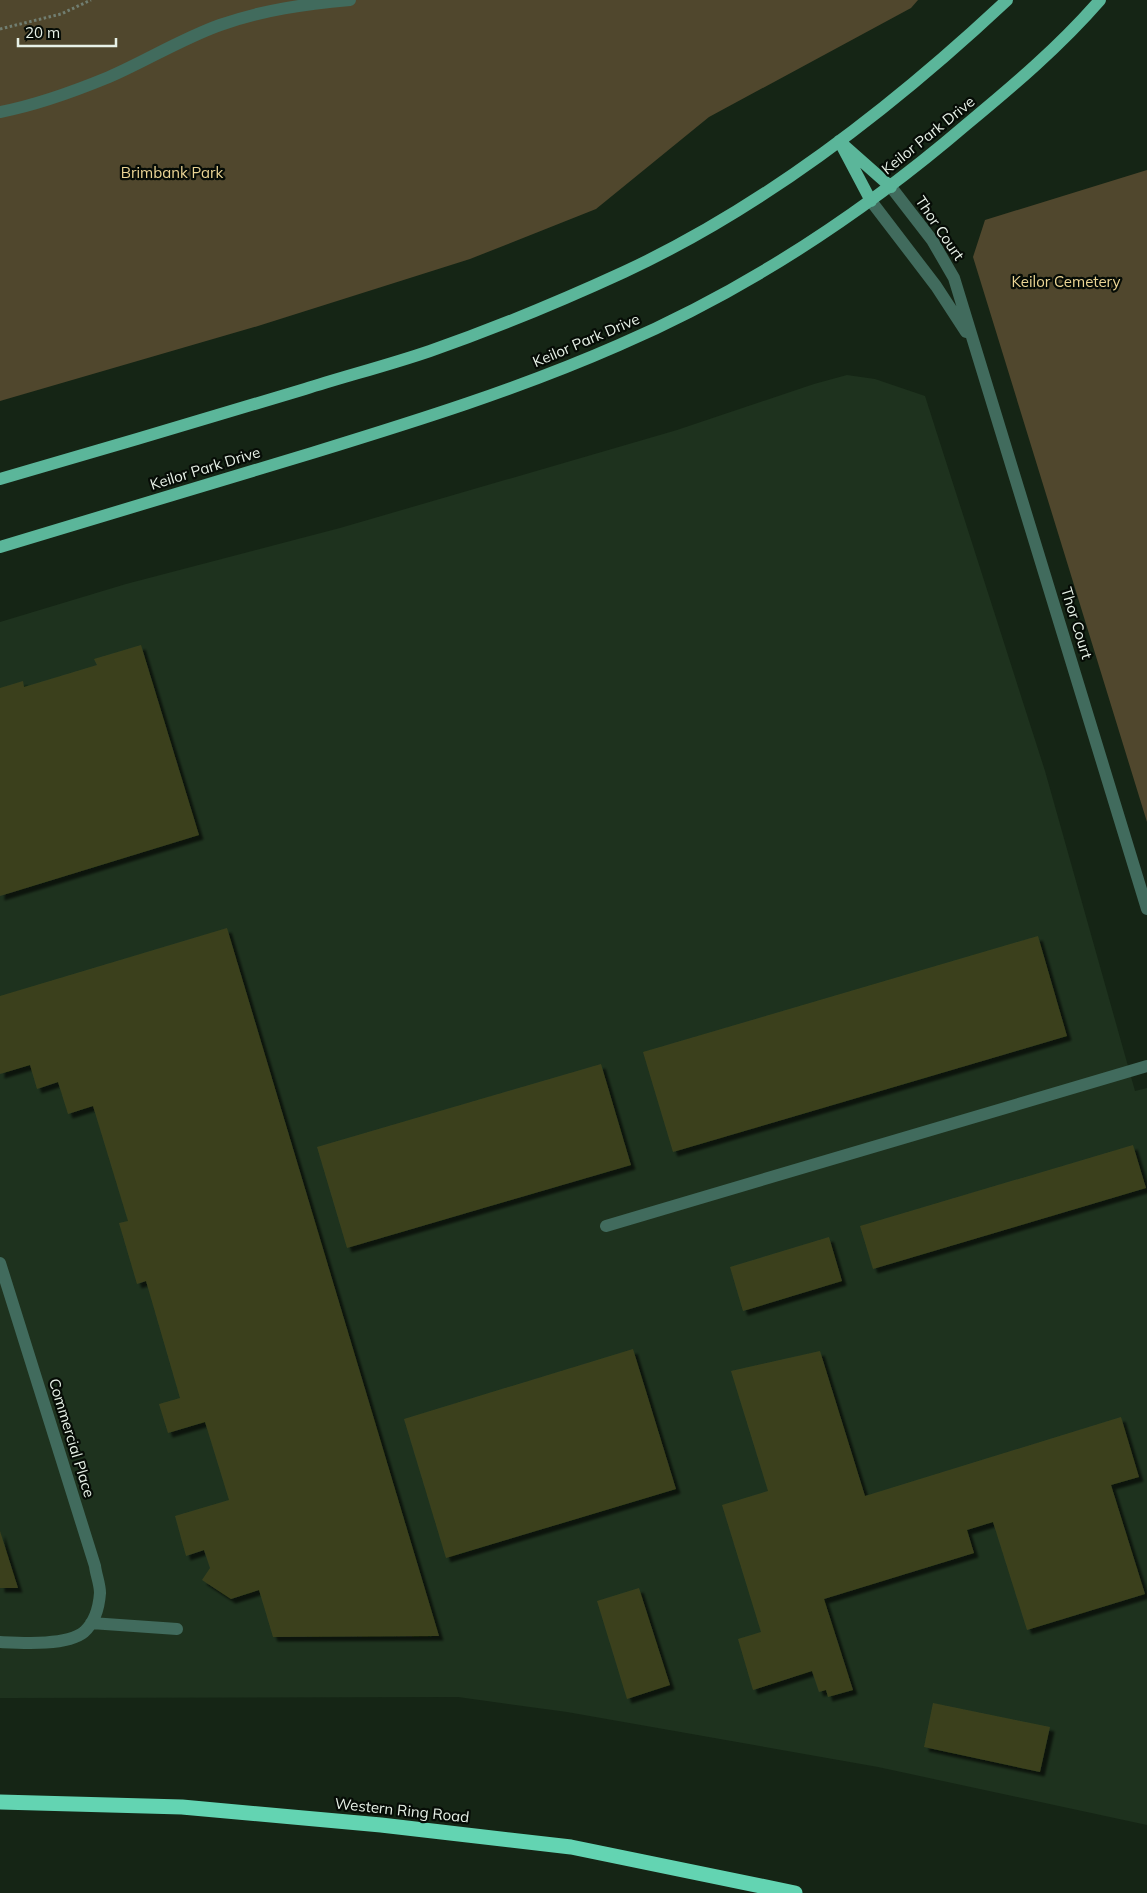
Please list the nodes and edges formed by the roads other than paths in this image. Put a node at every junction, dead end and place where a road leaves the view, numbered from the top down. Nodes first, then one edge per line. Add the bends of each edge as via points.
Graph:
1 (350, 0) edge
2 (1007, 0) edge
3 (1100, 0) edge
4 (0, 112) edge
5 (839, 141) junction
6 (891, 187) junction
7 (870, 201) junction
8 (975, 347) junction
9 (0, 479) edge
10 (0, 547) edge
11 (1147, 909) edge
12 (1147, 1066) edge
13 (606, 1226) dead end
14 (0, 1263) edge
15 (92, 1623) junction
16 (177, 1629) dead end
17 (0, 1642) edge
18 (0, 1802) edge
19 (795, 1893) edge

1 - 4 street via 271,11 219,26 110,76 60,95
2 - 5 main road via 886,106
3 - 6 main road, Keilor Park Drive via 1025,76
5 - 6 main road
5 - 7 main road
5 - 9 main road via 722,220 626,271 524,315 429,352
6 - 7 main road, Keilor Park Drive
6 - 8 street, Thor Court via 932,240 954,278
7 - 8 street, Thor Court via 936,286
7 - 10 main road, Keilor Park Drive via 817,239 723,294 622,344 517,387 423,419
8 - 11 street, Thor Court
12 - 13 street
14 - 15 street, Commercial Place via 95,1566 100,1591
15 - 16 street
15 - 17 street via 84,1632 61,1640
18 - 19 highway, Western Ring Road via 182,1807 381,1825 571,1847

